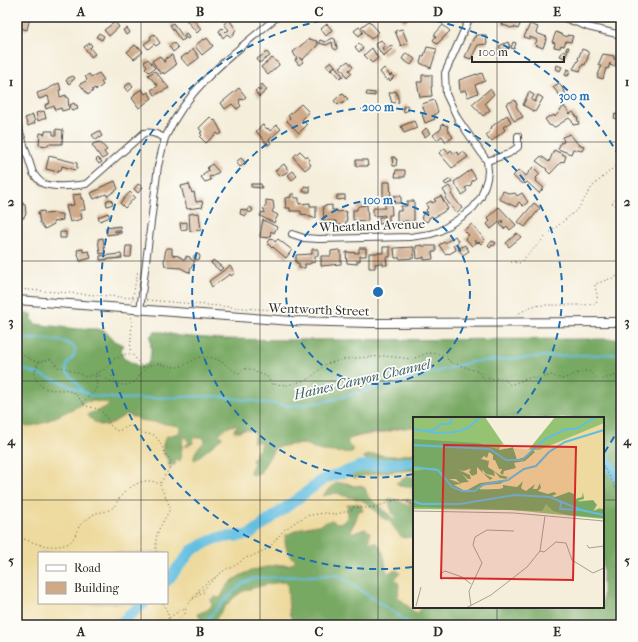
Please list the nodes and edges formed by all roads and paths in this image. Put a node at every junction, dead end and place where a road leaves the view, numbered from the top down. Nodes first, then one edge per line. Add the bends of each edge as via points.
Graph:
1 (277, 17) edge
2 (470, 17) edge
3 (562, 17) edge
4 (621, 35) edge
5 (17, 123) edge
6 (518, 136) dead end
7 (165, 138) junction
8 (487, 161) junction
9 (621, 161) edge
10 (621, 195) edge
11 (621, 206) edge
12 (292, 234) dead end
13 (514, 261) dead end
14 (511, 262) dead end
15 (517, 264) junction
16 (621, 275) edge
17 (17, 290) edge
18 (141, 299) junction
19 (17, 300) edge
20 (140, 310) junction
21 (308, 311) dead end
22 (516, 315) dead end
23 (132, 321) dead end
24 (621, 322) edge
25 (17, 351) edge
26 (130, 354) junction
27 (33, 361) junction
28 (39, 362) junction
29 (38, 367) junction
30 (146, 368) junction
31 (105, 370) junction
32 (94, 374) junction
33 (621, 374) edge
34 (116, 382) junction
35 (84, 405) junction
36 (604, 468) edge
37 (160, 485) junction
38 (621, 500) edge
39 (413, 504) edge
40 (17, 536) edge
41 (156, 552) edge
42 (217, 576) junction
43 (205, 588) junction
44 (197, 593) junction
45 (192, 600) junction
46 (164, 604) edge
47 (186, 607) junction
48 (169, 619) junction
49 (166, 625) edge
50 (172, 625) edge
51 (174, 625) edge

1 - 7 street via 198,87 172,123
2 - 8 street via 445,73 446,94 458,119
3 - 4 street
5 - 7 street via 32,173 44,184 55,186 86,184 144,133 154,133
6 - 8 street via 518,148
7 - 18 street via 158,166
8 - 12 street, Wheatland Avenue via 487,179 481,198 463,216 436,233 410,237 319,239
9 - 15 path via 592,187 578,209
10 - 11 path via 612,203
13 - 15 path
14 - 15 path
16 - 22 path via 595,284 595,304 532,306
17 - 18 path
18 - 20 street
18 - 21 path
19 - 20 main road, Wentworth Street
20 - 24 main road, Wentworth Street via 292,321 371,323
23 - 26 path
25 - 27 path
26 - 30 path
26 - 31 path via 113,360
27 - 28 path
27 - 29 path
28 - 29 path
28 - 32 path via 51,359 58,367 84,376
29 - 35 path via 34,374 41,386 51,391 64,390 73,393
30 - 33 path via 157,363 180,367 202,356 213,358 235,372 251,369 267,376 272,384 288,385 311,378 323,366 334,361 390,356 412,358 435,353 447,356 448,361 479,372 484,379 503,378 510,385 532,376 539,379 551,376 562,379 586,372 601,379
30 - 34 path via 132,384
31 - 32 path
31 - 34 path
32 - 34 path
32 - 35 path via 97,385
35 - 37 path via 101,411 114,430 134,427 158,439 171,460
36 - 38 path
37 - 40 path via 157,482 146,481 137,483 121,495 115,506 105,512 96,513 80,525 69,543 53,547
37 - 41 path via 170,506 156,538
39 - 42 path via 398,499 376,507 353,507 352,510 337,514 306,516 284,530 269,548 244,558
42 - 43 path
42 - 44 path via 200,587
43 - 44 path
43 - 45 path via 203,593
44 - 45 path
45 - 47 path
46 - 48 path
47 - 48 path
47 - 51 path via 185,614
48 - 49 path
48 - 50 path

